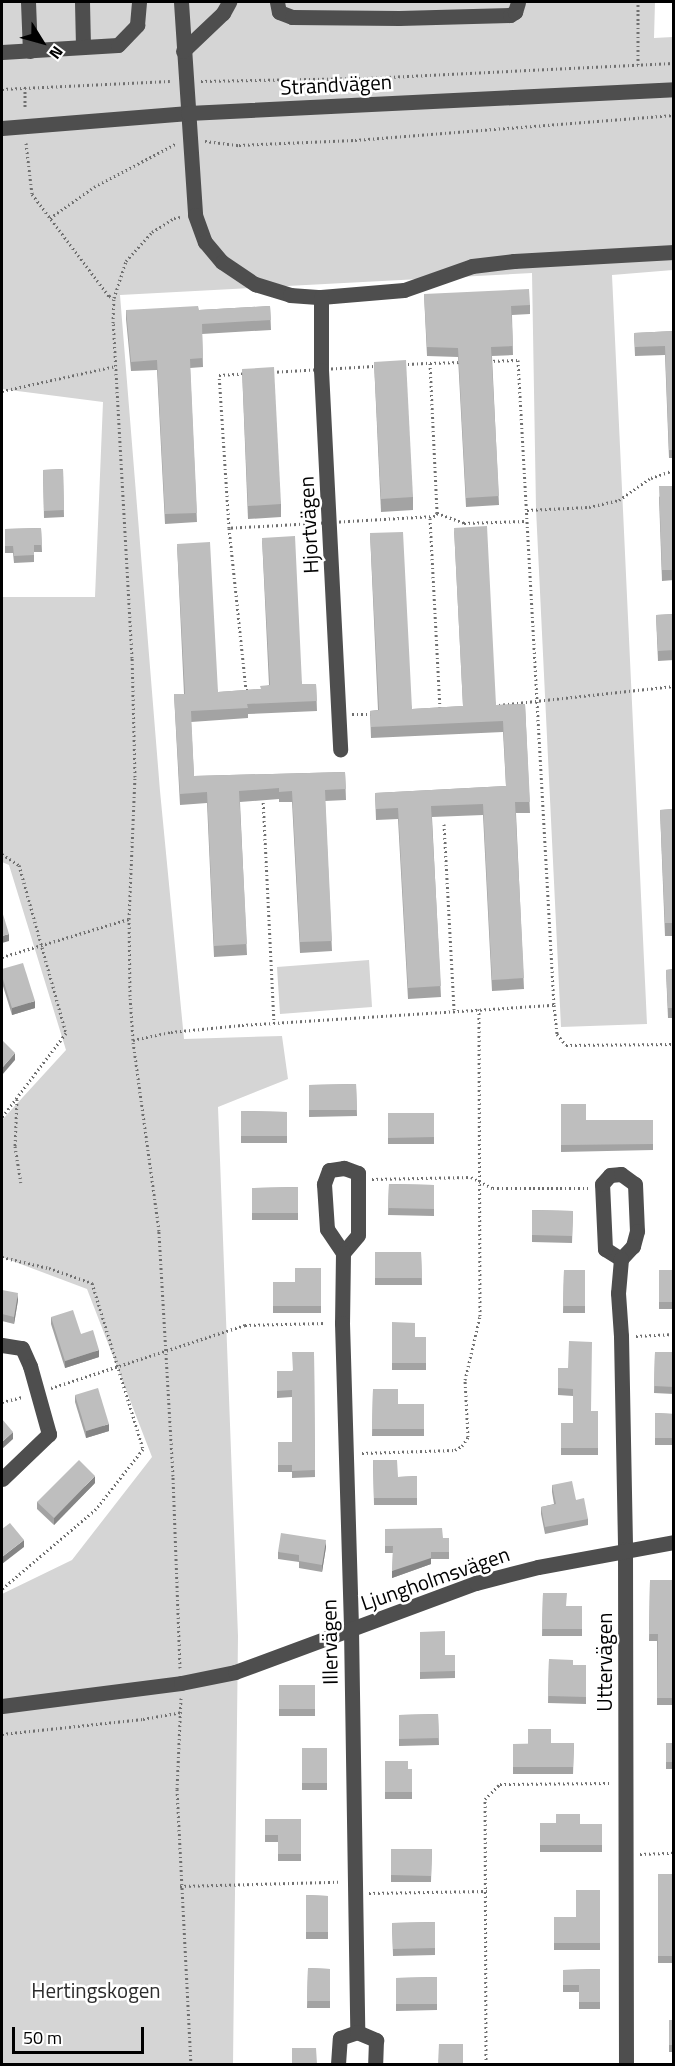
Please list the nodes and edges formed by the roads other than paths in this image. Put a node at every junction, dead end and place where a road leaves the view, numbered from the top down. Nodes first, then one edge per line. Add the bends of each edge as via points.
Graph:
1 (28, 2) edge
2 (82, 2) edge
3 (139, 2) edge
4 (181, 2) edge
5 (229, 2) edge
6 (277, 2) edge
7 (336, 2) edge
8 (398, 2) edge
9 (518, 2) edge
10 (456, 9) edge
11 (337, 18) junction
12 (399, 18) junction
13 (83, 47) junction
14 (30, 51) junction
15 (183, 51) junction
16 (2, 52) edge
17 (674, 89) edge
18 (188, 113) junction
19 (2, 128) edge
20 (674, 252) edge
21 (321, 297) junction
22 (340, 750) dead end
23 (343, 1253) junction
24 (621, 1259) junction
25 (2, 1345) edge
26 (2, 1479) edge
27 (674, 1542) edge
28 (625, 1549) junction
29 (351, 1629) junction
30 (2, 1706) edge
31 (357, 2032) junction
32 (339, 2064) edge
33 (375, 2064) edge
34 (626, 2064) edge

1 - 14 street
2 - 13 street
3 - 13 street via 136,25 118,45
4 - 15 street
5 - 15 street via 224,13
6 - 11 street via 279,12 285,16
7 - 11 street
8 - 12 street
9 - 10 street via 510,15
10 - 12 street
11 - 12 street
13 - 14 street
14 - 16 street
15 - 18 street
17 - 18 street, Strandvägen
18 - 19 street, Strandvägen
18 - 21 street via 195,215 205,242 222,262 255,284 290,295
20 - 21 street via 482,265 404,290
21 - 22 street, Hjortvägen via 321,370
23 - 23 street via 327,1229 324,1184 329,1170 344,1168 358,1173 358,1235
23 - 29 street, Illervägen
24 - 24 street, Uttervägen via 605,1249 602,1188 610,1175 621,1174 635,1184 637,1231 633,1246
24 - 28 street, Uttervägen via 618,1293
25 - 26 street via 22,1348 49,1434
27 - 28 street, Ljungholmsvägen
28 - 29 street, Ljungholmsvägen via 476,1583
28 - 34 street, Uttervägen
29 - 30 street, Ljungholmsvägen via 236,1672
29 - 31 street, Illervägen
31 - 32 street via 340,2038
31 - 33 street via 376,2040

